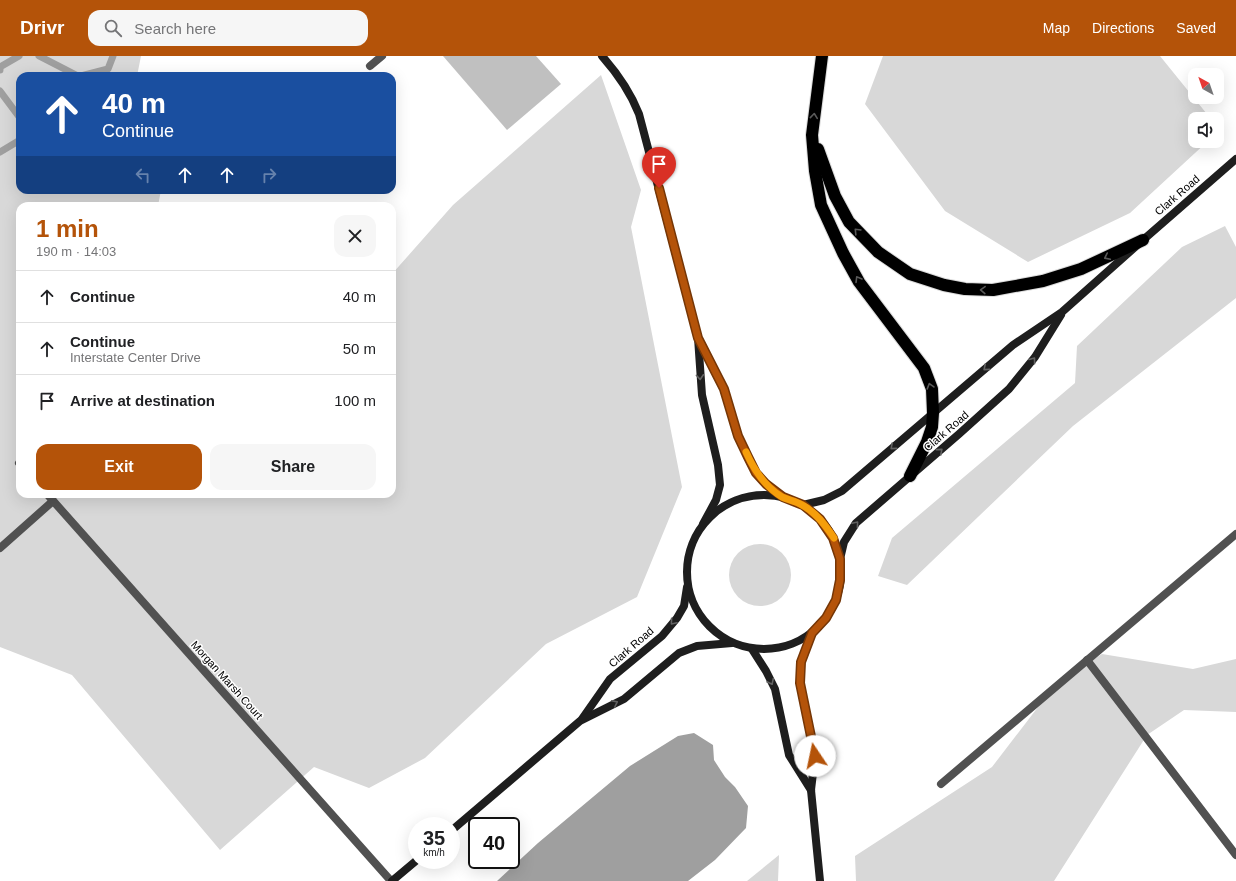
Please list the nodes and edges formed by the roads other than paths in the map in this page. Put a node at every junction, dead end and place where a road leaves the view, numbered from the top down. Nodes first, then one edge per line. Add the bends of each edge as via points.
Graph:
1 (382, 56) edge
2 (602, 56) edge
3 (822, 56) edge
4 (370, 66) dead end
5 (812, 135) junction
6 (1236, 159) edge
7 (1143, 240) junction
8 (1062, 312) junction
9 (698, 338) junction
10 (934, 413) junction
11 (910, 476) junction
12 (783, 497) junction
13 (50, 498) edge
14 (53, 501) junction
15 (803, 505) junction
16 (703, 524) junction
17 (1236, 534) edge
18 (0, 548) edge
19 (840, 559) junction
20 (687, 587) junction
21 (812, 633) junction
22 (732, 643) junction
23 (752, 649) junction
24 (1087, 660) junction
25 (580, 721) junction
26 (941, 784) dead end
27 (811, 790) junction
28 (460, 823) edge
29 (1236, 855) edge
30 (408, 867) edge
31 (391, 881) edge
32 (820, 881) edge

1 - 4 street
2 - 9 street via 632,95 639,114
5 -> 3 highway
7 -> 5 highway via 1081,269 1043,282 993,290 944,285 910,274 878,252 849,222 835,196
10 -> 5 highway via 932,389 924,368 859,282 821,205
6 - 7 street, Clark Road
7 - 8 street, Clark Road
8 -> 10 street, Clark Road via 1013,345
11 -> 8 street, Clark Road via 1009,388 1035,357
9 - 12 street via 724,389 738,436 756,473
9 -> 16 street via 702,395 720,485 716,500
10 - 11 highway via 927,442
10 -> 15 street, Clark Road via 842,492
19 -> 11 street, Clark Road via 844,542 856,523
12 - 15 street
12 - 16 street via 761,495 739,499 719,509
13 - 14 street, Morgan Marsh Court
14 - 18 street
14 - 31 street, Morgan Marsh Court
15 - 19 street via 820,519 833,538
16 - 20 street via 692,543 686,565
17 - 24 street
19 - 21 street via 840,580 836,600 826,618
20 - 22 street via 696,610 711,629
20 -> 25 street, Clark Road via 684,606 677,618 662,636 610,680
21 - 23 street via 793,643 773,649
21 - 27 street via 801,662 800,683 815,756
22 - 23 street
25 -> 22 street, Clark Road via 624,699 679,653 697,646
23 -> 27 street via 775,689 789,755
24 - 26 street
24 - 29 street
25 - 28 street, Clark Road
27 - 32 street
30 - 31 street

